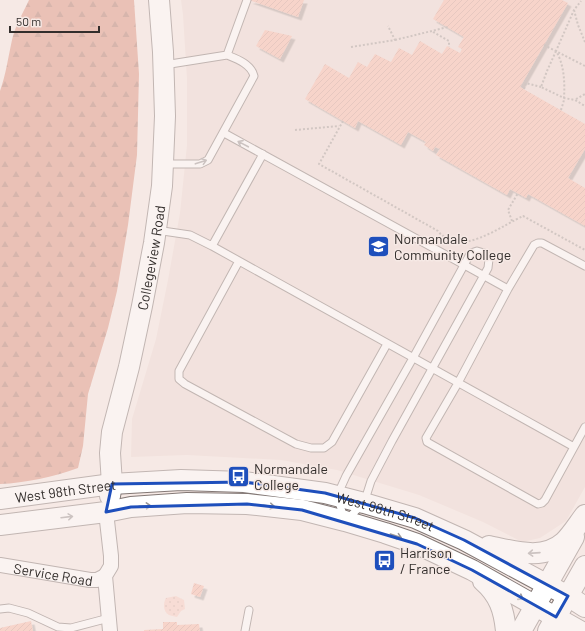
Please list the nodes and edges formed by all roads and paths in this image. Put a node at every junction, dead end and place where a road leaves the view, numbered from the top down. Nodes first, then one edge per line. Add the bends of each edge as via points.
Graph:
1 (159, 0) edge
2 (247, 0) edge
3 (581, 0) edge
4 (585, 2) edge
5 (574, 10) junction
6 (388, 26) dead end
7 (448, 27) dead end
8 (432, 31) junction
9 (396, 40) junction
10 (585, 42) edge
11 (544, 45) dead end
12 (351, 47) dead end
13 (449, 47) dead end
14 (556, 51) junction
15 (227, 56) junction
16 (164, 65) junction
17 (585, 66) edge
18 (541, 87) junction
19 (524, 89) dead end
20 (585, 94) edge
21 (564, 98) junction
22 (575, 100) junction
23 (585, 106) edge
24 (561, 110) dead end
25 (343, 121) dead end
26 (339, 126) junction
27 (295, 130) dead end
28 (224, 133) junction
29 (263, 154) junction
30 (163, 164) junction
31 (518, 193) dead end
32 (512, 222) junction
33 (156, 230) junction
34 (212, 246) junction
35 (585, 250) edge
36 (239, 261) junction
37 (464, 264) junction
38 (585, 266) edge
39 (484, 275) junction
40 (508, 290) junction
41 (387, 344) junction
42 (413, 358) junction
43 (432, 369) junction
44 (458, 383) junction
45 (585, 427) edge
46 (574, 448) junction
47 (112, 484) junction
48 (337, 496) junction
49 (0, 499) edge
50 (364, 503) junction
51 (106, 512) junction
52 (585, 515) edge
53 (345, 521) junction
54 (0, 525) edge
55 (464, 540) junction
56 (0, 565) edge
57 (585, 566) edge
58 (472, 570) junction
59 (105, 576) junction
60 (547, 585) junction
61 (568, 596) junction
62 (536, 606) junction
63 (585, 607) edge
64 (0, 609) edge
65 (249, 610) dead end
66 (552, 624) edge
67 (109, 625) edge
68 (59, 629) edge
69 (245, 631) edge
70 (506, 631) edge
71 (521, 631) edge
72 (580, 631) edge

1 - 16 street, Collegeview Road
2 - 15 lane
3 - 4 path
3 - 5 path
5 - 10 path
5 - 14 path
6 - 9 path
7 - 8 path
8 - 9 path
8 - 13 path via 449,41
9 - 12 path
11 - 14 path
14 - 17 path
14 - 18 path
14 - 21 path via 564,72
15 - 16 lane
15 - 28 lane via 246,64 254,76
16 - 30 street, Collegeview Road
18 - 19 path via 526,83
18 - 21 path
20 - 22 path
21 - 22 path
21 - 24 path
22 - 23 path
25 - 26 path
26 - 27 path
26 - 32 path via 319,164 441,235 454,242 463,242 482,238
29 -> 28 lane
30 -> 28 lane via 200,164 208,160
29 - 34 lane
29 - 37 lane
30 - 33 street, Collegeview Road
31 - 32 path via 508,210
32 - 35 path via 523,216
33 - 34 lane via 190,236
33 - 47 street, Collegeview Road via 129,367 112,432
34 - 36 lane
36 - 41 lane
36 - 41 lane via 179,371 179,379 185,384 296,444 324,448 332,442
37 - 39 lane
37 - 39 lane via 468,256 474,252 484,253 489,262
37 - 42 lane
38 - 40 lane via 538,243 534,245
39 - 40 lane
39 - 43 lane
40 - 44 lane
41 - 42 lane
42 - 43 lane
42 - 48 lane
43 - 44 lane
43 - 50 lane via 371,481
44 - 46 lane
44 - 46 lane via 426,438 427,442 534,502 538,504 546,500
45 - 46 lane
47 - 48 street, West 98th Street via 181,480 244,482
47 - 49 street, West 98th Street
47 - 51 street, Collegeview Road
48 - 50 street, West 98th Street
48 - 53 lane
50 - 53 lane
50 - 55 street, West 98th Street via 415,518
51 -> 53 street, West 98th Street via 139,506 247,504 302,510
54 -> 51 street, West 98th Street
51 - 59 street via 111,556
52 -> 55 street via 559,546 539,553 520,553
52 - 60 street
53 -> 58 street, West 98th Street via 417,544
55 - 60 street, West 98th Street
56 - 59 street, Service Road via 90,580
57 - 61 street
58 -> 62 street, West 98th Street
58 - 70 street via 498,598 504,614
59 - 67 street
60 - 61 street, West 98th Street
60 - 62 street
61 - 63 street, West 98th Street
61 - 66 street
62 - 66 street, West 98th Street
62 - 71 street
64 - 68 lane via 9,608 28,613
65 - 69 lane
66 - 72 street, West 98th Street
67 - 68 lane

